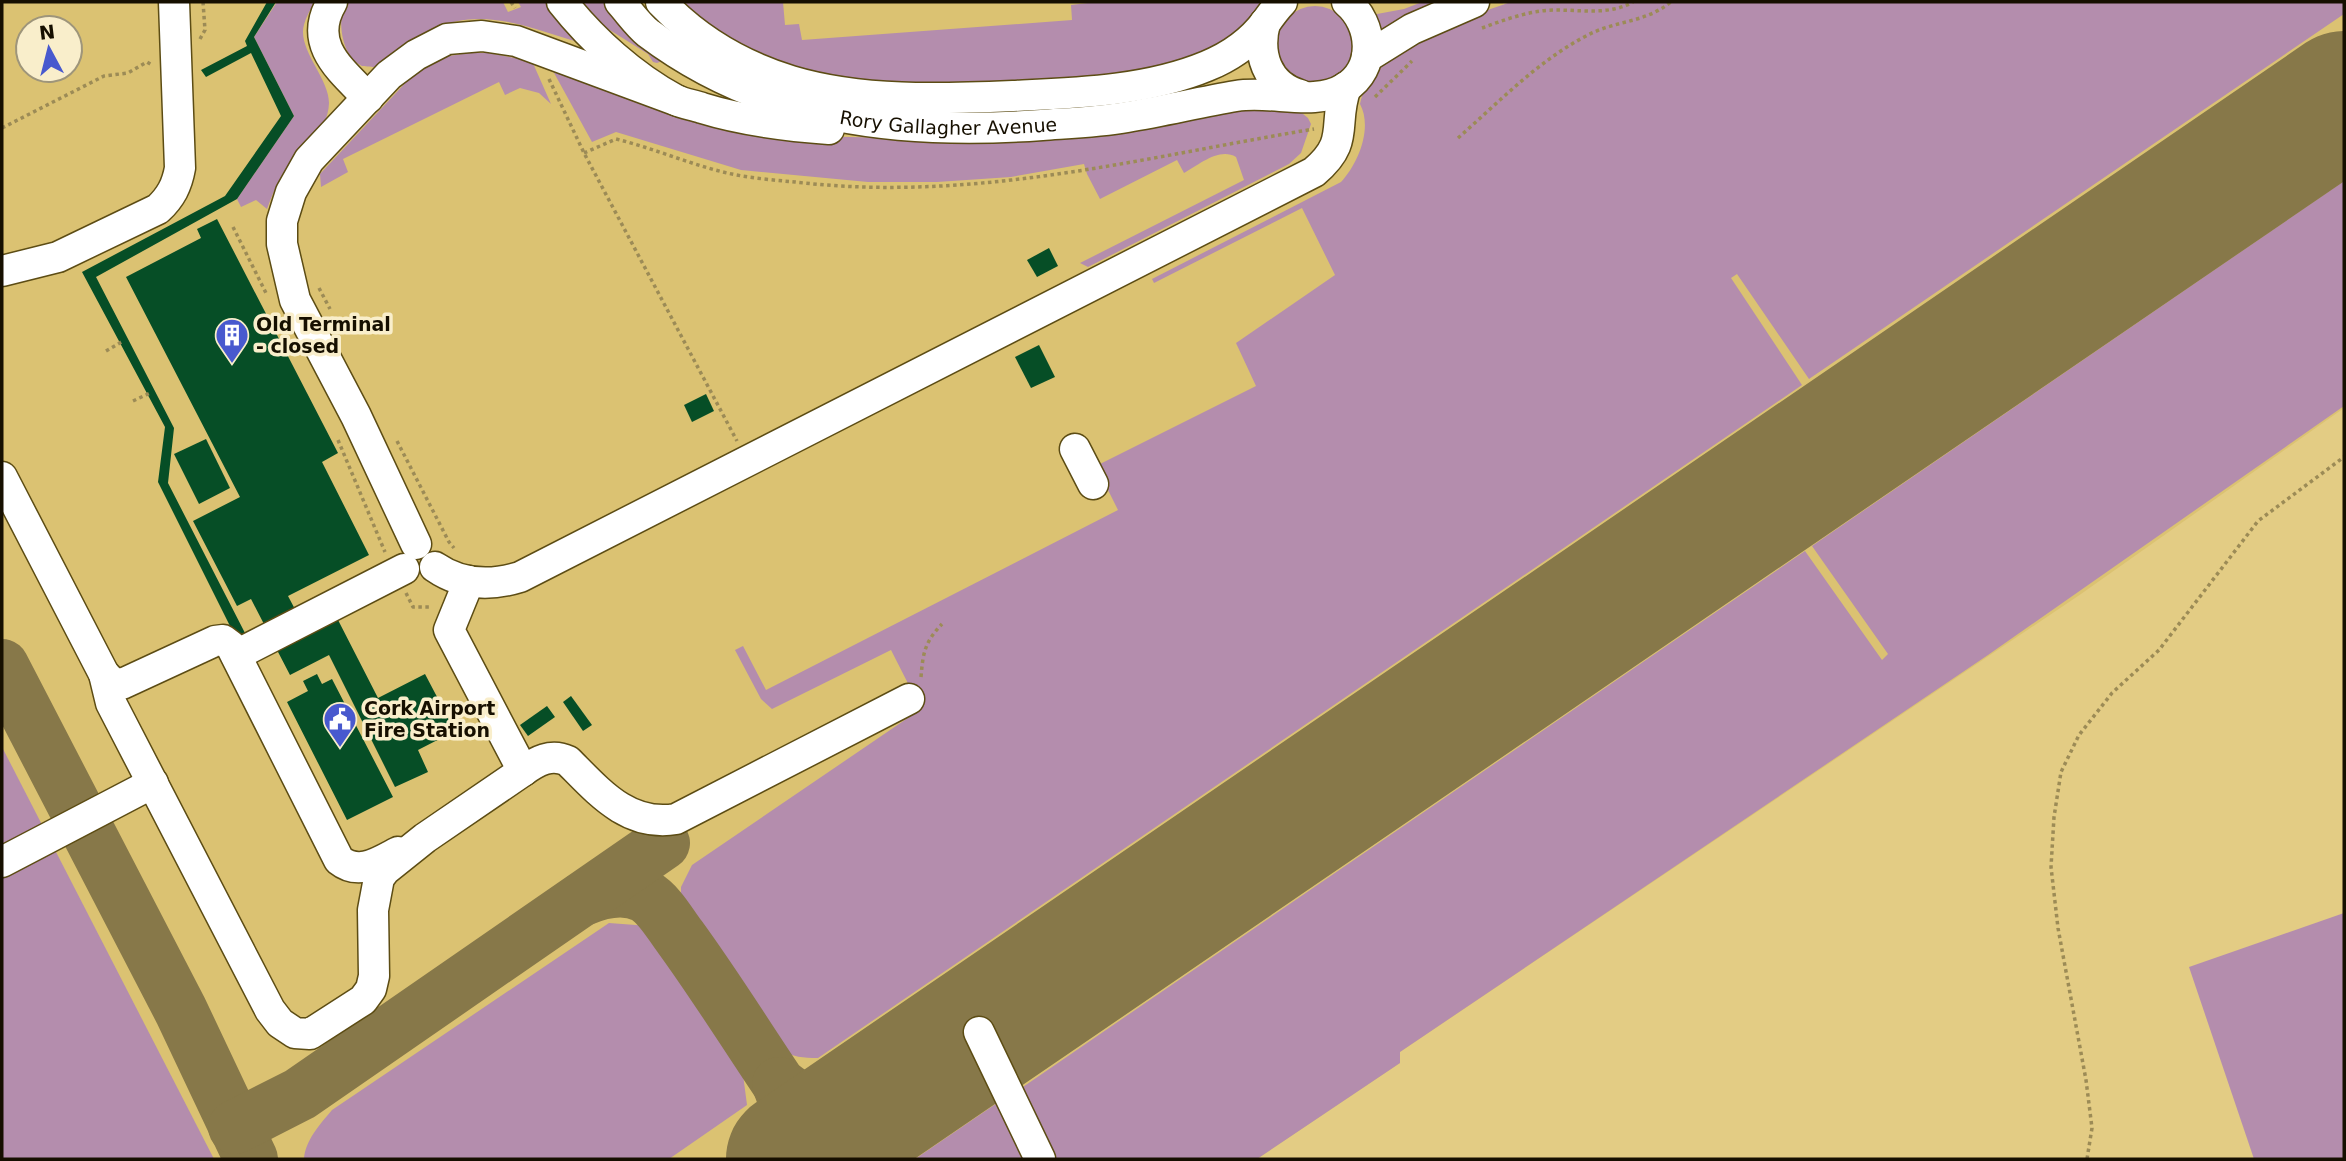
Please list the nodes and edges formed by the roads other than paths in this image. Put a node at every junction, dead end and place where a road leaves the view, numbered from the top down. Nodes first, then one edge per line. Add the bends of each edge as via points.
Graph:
1 (174, 2) edge
2 (332, 2) edge
3 (562, 2) edge
4 (620, 2) edge
5 (661, 2) edge
6 (1347, 2) edge
7 (1274, 12) edge
8 (1476, 16) edge
9 (1367, 57) junction
10 (1336, 96) junction
11 (368, 98) junction
12 (678, 101) junction
13 (914, 128) junction
14 (2, 271) edge
15 (1075, 449) dead end
16 (2, 477) edge
17 (1093, 484) dead end
18 (422, 561) junction
19 (465, 594) junction
20 (236, 655) junction
21 (104, 674) junction
22 (909, 699) road end
23 (523, 771) junction
24 (153, 783) junction
25 (425, 838) junction
26 (2, 862) edge
27 (979, 1032) dead end
28 (1040, 1159) edge

1 - 14 street via 180,168 167,201 83,247
2 - 11 street via 324,15 328,55
3 - 12 street via 605,47
4 - 13 street, Rory Gallagher Avenue via 646,32 711,73 772,101
5 - 7 street, Rory Gallagher Avenue via 722,50 790,80 863,93 939,97 1060,94 1190,72 1245,44
6 - 9 street via 1364,23
7 - 10 street, Rory Gallagher Avenue via 1261,38 1268,71 1292,93
8 - 9 street via 1412,29
9 - 10 street via 1360,73
10 - 13 street, Rory Gallagher Avenue via 1260,93 1125,118 991,129
10 - 19 street via 1329,103 1323,126 1335,150 1314,172 520,577
11 - 12 street via 416,55 447,39 482,36 516,41
11 - 18 street via 309,160 290,192 282,244 295,300 356,415
12 - 13 street via 779,125 846,131
15 - 17 street
16 - 21 street
18 - 19 street
18 - 20 street
19 - 23 street via 449,630
20 - 21 street via 223,640 215,641 122,684
20 - 25 street via 339,860 353,867 369,867
21 - 24 street via 111,703
22 - 23 street via 676,819 622,811 562,758 550,757
23 - 25 street
24 - 25 street via 270,1010 295,1033 310,1034 363,1000 371,989 376,887 385,870
24 - 26 street
27 - 28 street

